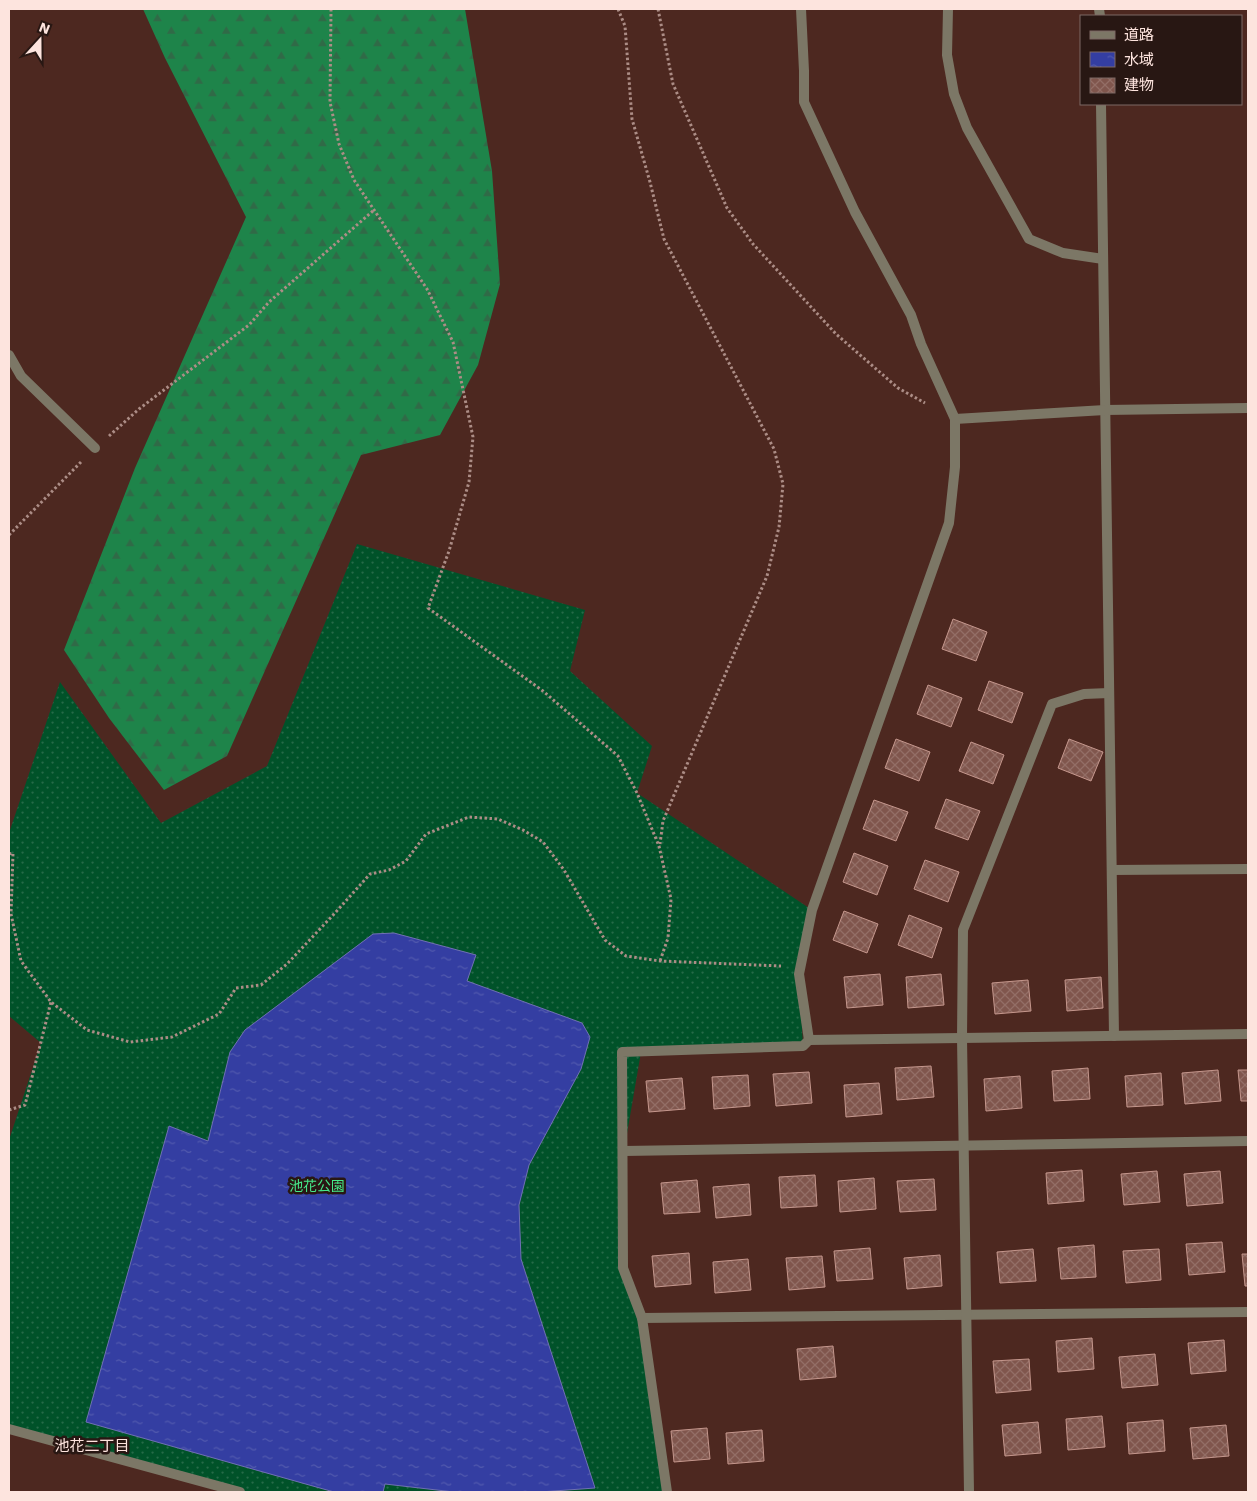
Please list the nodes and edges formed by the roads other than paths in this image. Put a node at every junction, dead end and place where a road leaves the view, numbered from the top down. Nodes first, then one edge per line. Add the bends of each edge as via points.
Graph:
1 (801, 9) edge
2 (948, 9) edge
3 (1101, 105) edge
4 (1103, 258) junction
5 (9, 356) edge
6 (1248, 408) edge
7 (1105, 410) junction
8 (955, 419) junction
9 (95, 448) road end
10 (1109, 693) junction
11 (1248, 869) edge
12 (1112, 870) junction
13 (1248, 1034) edge
14 (1114, 1036) junction
15 (962, 1038) junction
16 (809, 1040) junction
17 (1248, 1141) edge
18 (964, 1146) junction
19 (624, 1151) junction
20 (1248, 1312) edge
21 (967, 1315) junction
22 (642, 1318) junction
23 (9, 1429) edge
24 (240, 1492) edge
25 (667, 1492) edge
26 (969, 1492) edge

1 - 8 street via 804,102 855,212 911,314
2 - 4 street via 947,55 954,94 967,128 1029,239 1063,253
3 - 4 street
4 - 7 street
5 - 9 street via 21,376
6 - 7 street
7 - 8 street
7 - 10 street
8 - 16 street via 950,523 812,910 799,974
10 - 12 street
10 - 15 street via 1084,694 1052,704 963,930
11 - 12 street
12 - 14 street
13 - 14 street
14 - 15 street
15 - 16 street
15 - 18 street
16 - 19 street via 803,1046 622,1052
17 - 18 street
18 - 19 street
18 - 21 street
19 - 22 street via 623,1268
20 - 21 street
21 - 22 street
21 - 26 street
22 - 25 street
23 - 24 street

